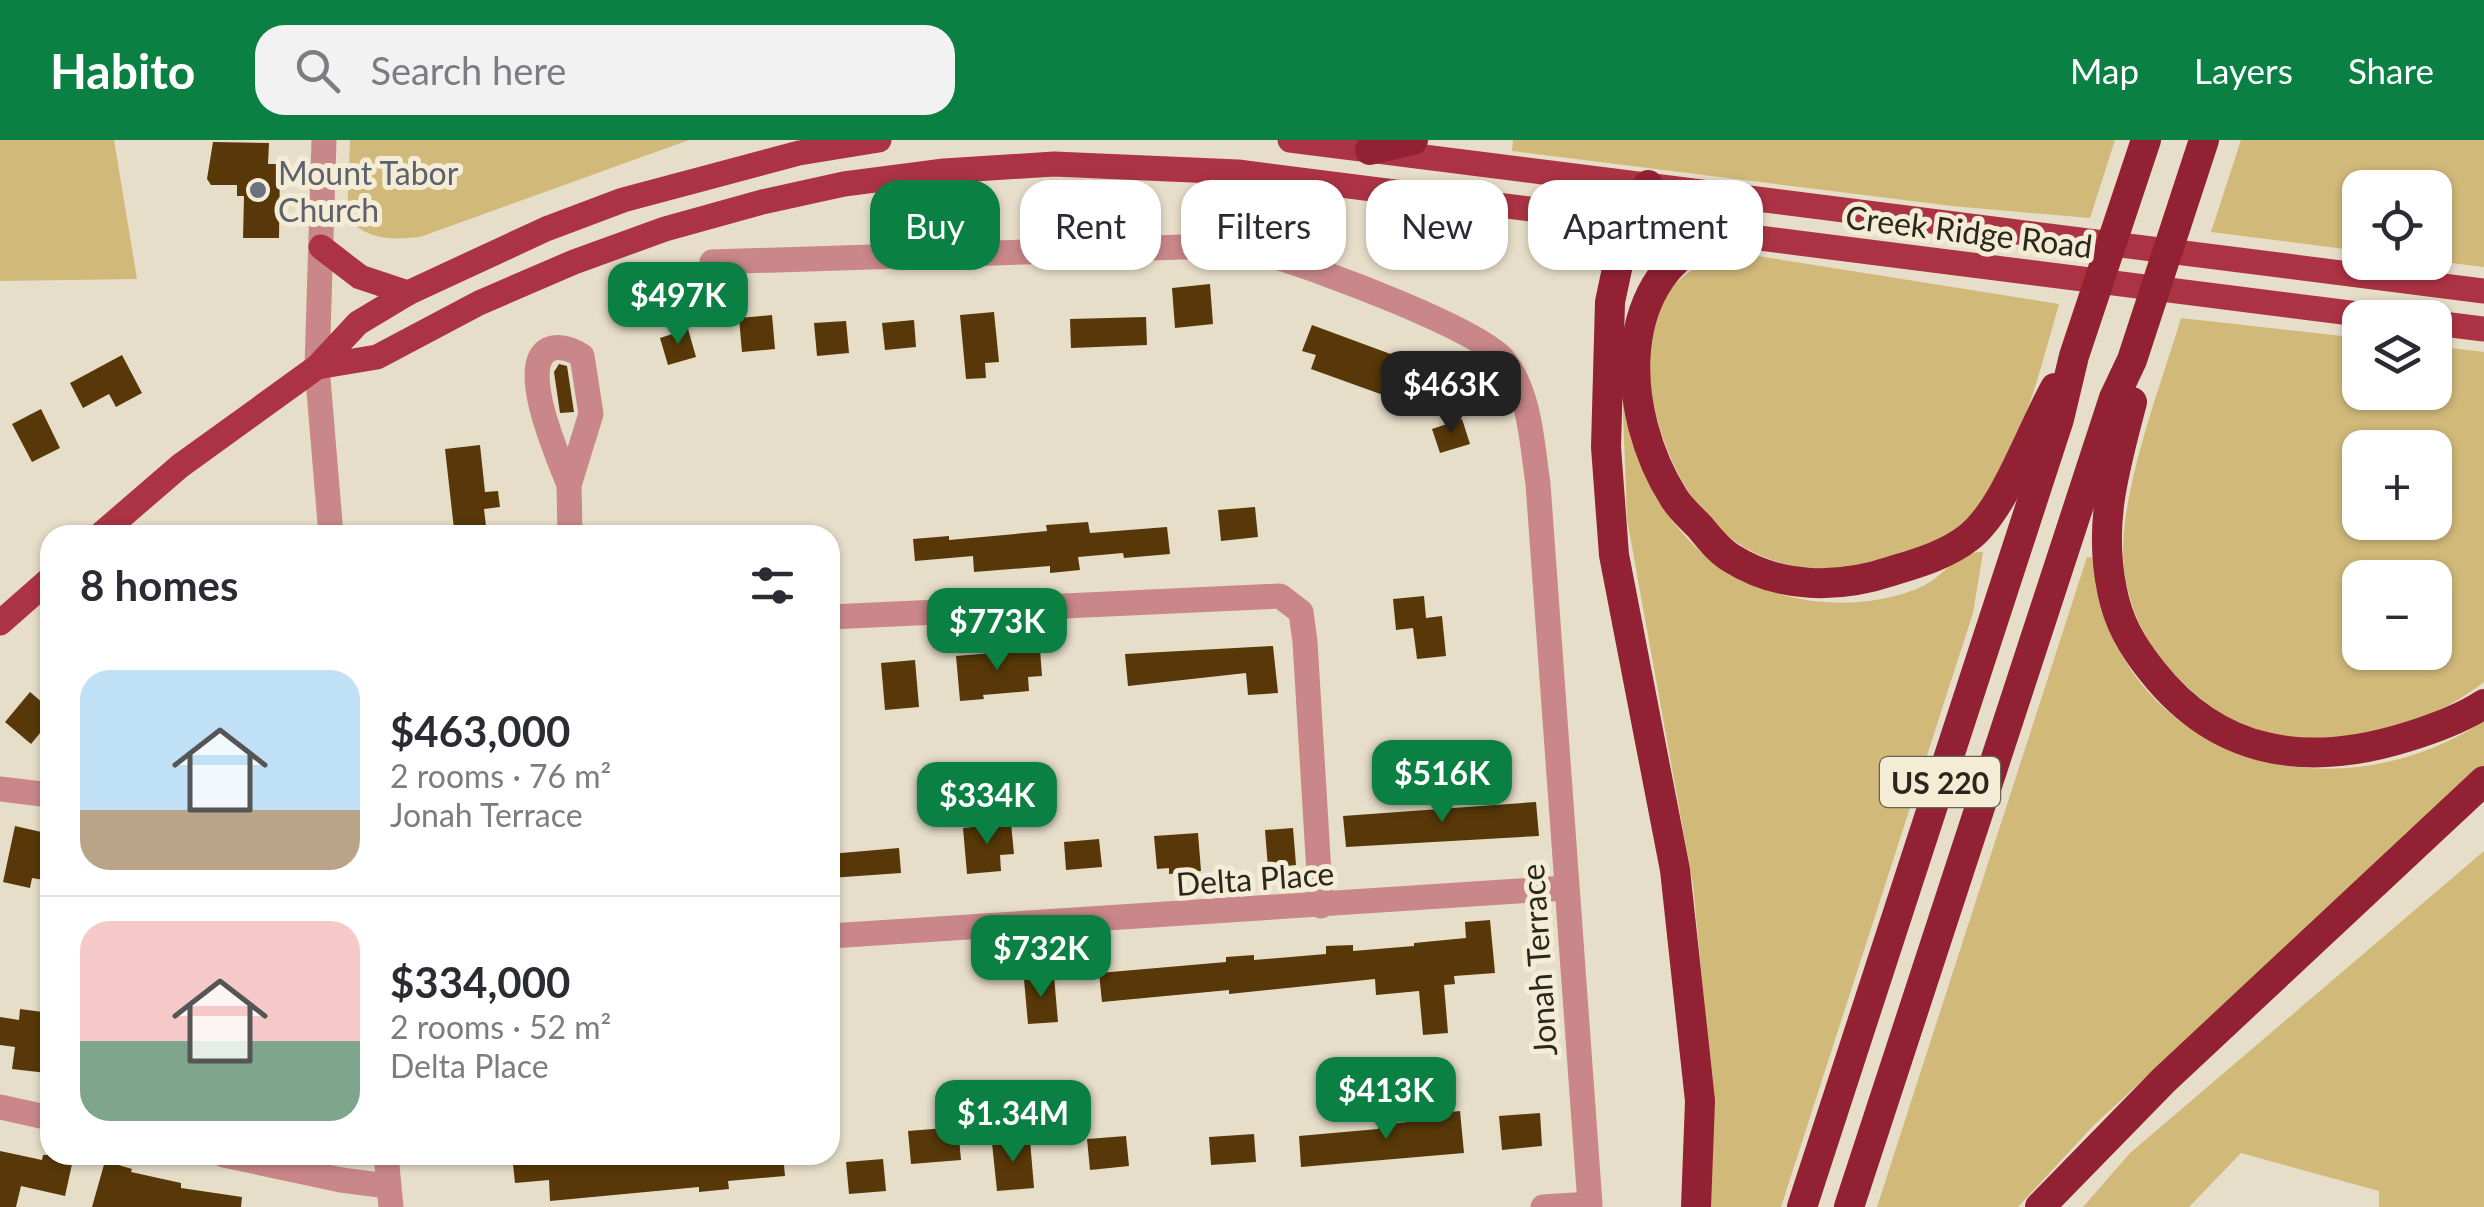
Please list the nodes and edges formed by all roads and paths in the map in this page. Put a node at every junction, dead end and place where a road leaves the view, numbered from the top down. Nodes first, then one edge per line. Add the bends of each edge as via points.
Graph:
1 (324, 140) edge
2 (879, 140) edge
3 (1290, 140) edge
4 (1413, 140) edge
5 (2146, 140) edge
6 (2204, 140) edge
7 (1370, 150) junction
8 (1608, 180) edge
9 (1763, 199) edge
10 (1528, 209) edge
11 (1763, 237) edge
12 (322, 247) junction
13 (712, 262) dead end
14 (1617, 270) edge
15 (1667, 270) edge
16 (2484, 291) edge
17 (408, 294) junction
18 (2342, 312) edge
19 (2452, 325) edge
20 (2484, 330) edge
21 (2074, 356) junction
22 (2132, 360) junction
23 (317, 367) junction
24 (569, 485) dead end
25 (112, 525) edge
26 (330, 525) edge
27 (570, 525) edge
28 (40, 588) edge
29 (840, 617) edge
30 (0, 623) edge
31 (2484, 704) edge
32 (2484, 781) edge
33 (0, 790) edge
34 (40, 794) edge
35 (1564, 888) junction
36 (1321, 906) junction
37 (840, 935) edge
38 (0, 1107) edge
39 (40, 1116) edge
40 (271, 1165) edge
41 (387, 1165) edge
42 (390, 1197) edge
43 (1543, 1207) edge
44 (1696, 1207) edge
45 (1802, 1207) edge
46 (1849, 1207) edge
47 (2040, 1207) edge

1 - 12 street
2 - 17 main road, Creek Ridge Road via 800,153 623,200
3 - 7 main road, Creek Ridge Road
4 - 7 highway
5 - 21 highway, US 220
6 - 22 highway, US 220
7 - 8 main road, Creek Ridge Road
9 - 16 main road, Creek Ridge Road
10 - 23 main road, Creek Ridge Road via 1238,172 1054,164 844,184 665,229 479,303 377,357
11 - 18 main road, Creek Ridge Road
12 - 17 main road via 360,277
12 - 23 street
13 - 35 street, Jonah Terrace via 1215,246 1276,257 1476,336 1504,358 1521,392 1538,484
14 - 44 highway via 1606,447 1614,555 1675,870 1700,1101
15 - 21 highway via 1644,304 1636,337 1636,387 1650,450 1674,499 1729,558 1798,583 1881,575 1936,557 1970,537 2008,487
17 - 23 main road, Creek Ridge Road via 358,323
19 - 20 main road
21 - 45 highway, US 220
22 - 31 highway via 2133,400 2108,494 2105,548 2128,640 2169,693 2230,736 2302,754 2377,746
22 - 46 highway, US 220 via 2114,398
23 - 25 main road, Creek Ridge Road via 180,466
23 - 26 street
24 - 27 street
28 - 30 main road
29 - 36 street via 1280,596 1300,612 1305,642
32 - 47 highway via 2164,1080
33 - 34 street
35 - 36 street, Delta Place
35 - 43 street, Jonah Terrace via 1590,1204
36 - 37 street, Delta Place
38 - 39 street
40 - 42 street
41 - 42 street

